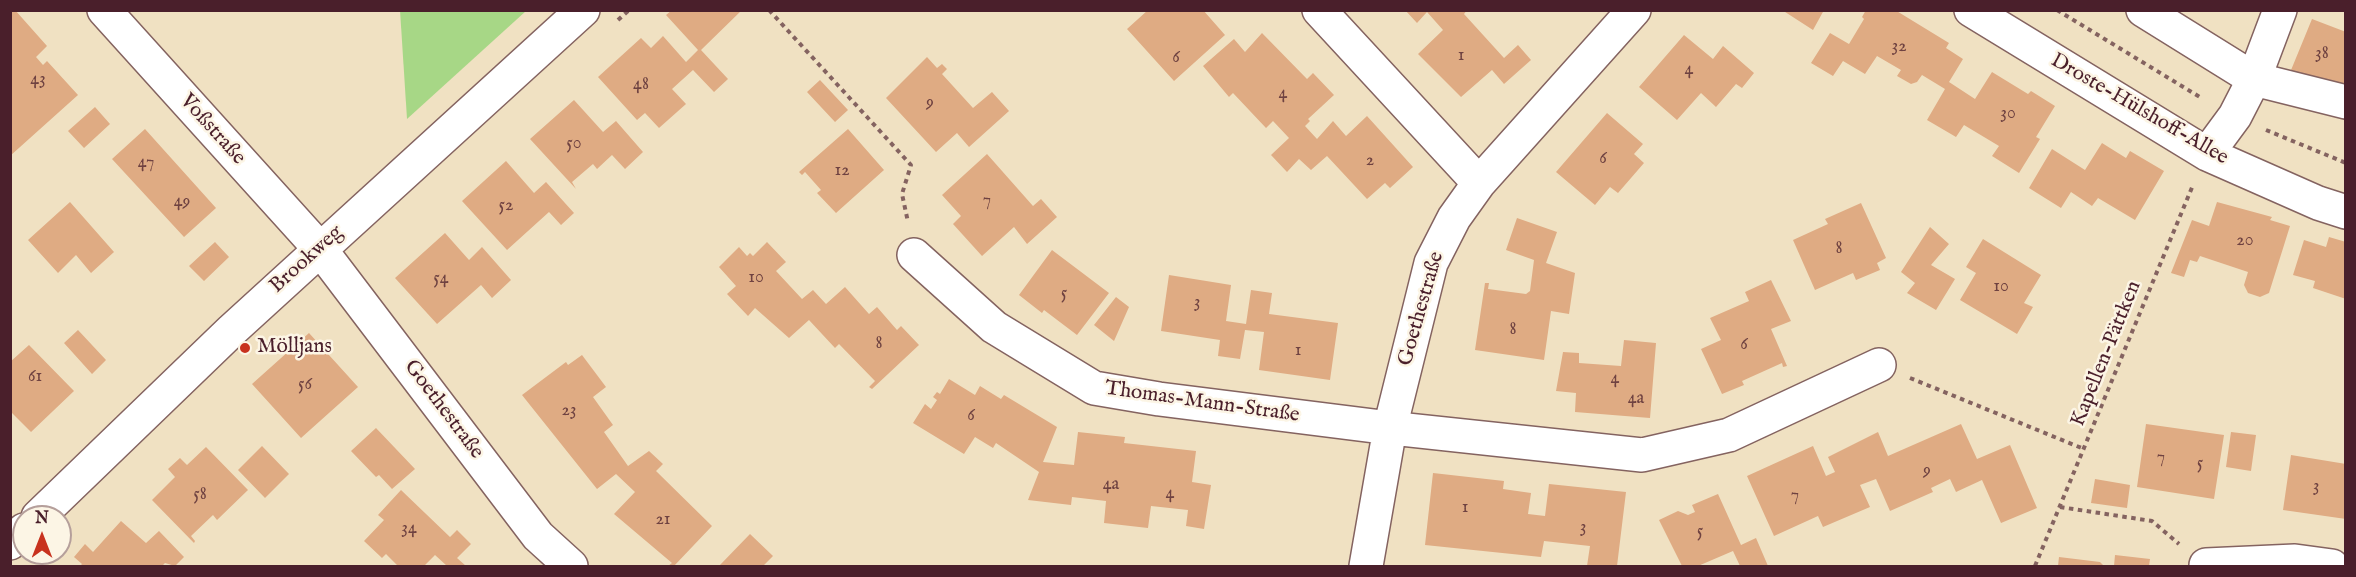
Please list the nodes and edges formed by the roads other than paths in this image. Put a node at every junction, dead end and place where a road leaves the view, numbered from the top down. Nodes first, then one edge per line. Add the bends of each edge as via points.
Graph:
1 (105, 10) edge
2 (583, 10) edge
3 (1319, 10) edge
4 (1634, 10) edge
5 (1971, 10) edge
6 (2143, 10) edge
7 (2280, 10) edge
8 (2254, 79) junction
9 (2346, 102) edge
10 (2207, 154) junction
11 (1479, 183) junction
12 (2346, 212) edge
13 (320, 249) junction
14 (914, 255) road end
15 (1879, 365) road end
16 (1390, 428) junction
17 (51, 505) edge
18 (2206, 566) edge
19 (571, 567) edge
20 (1366, 567) edge
21 (2332, 567) edge

1 - 13 street, Voßstraße
2 - 13 street, Brookweg
3 - 11 street
4 - 11 street, Goethestraße
5 - 10 street, Droste-Hülshoff-Allee
6 - 8 street
7 - 8 street
8 - 9 street
8 - 10 street via 2235,117
10 - 12 street, Droste-Hülshoff-Allee
11 - 16 street, Goethestraße via 1454,218 1431,263
13 - 17 street, Brookweg
13 - 19 street, Goethestraße via 538,536
14 - 16 street, Thomas-Mann-Straße via 994,327 1094,388
15 - 16 street, Thomas-Mann-Straße via 1729,435 1642,455
16 - 20 street, Goethestraße
18 - 21 street via 2295,561

